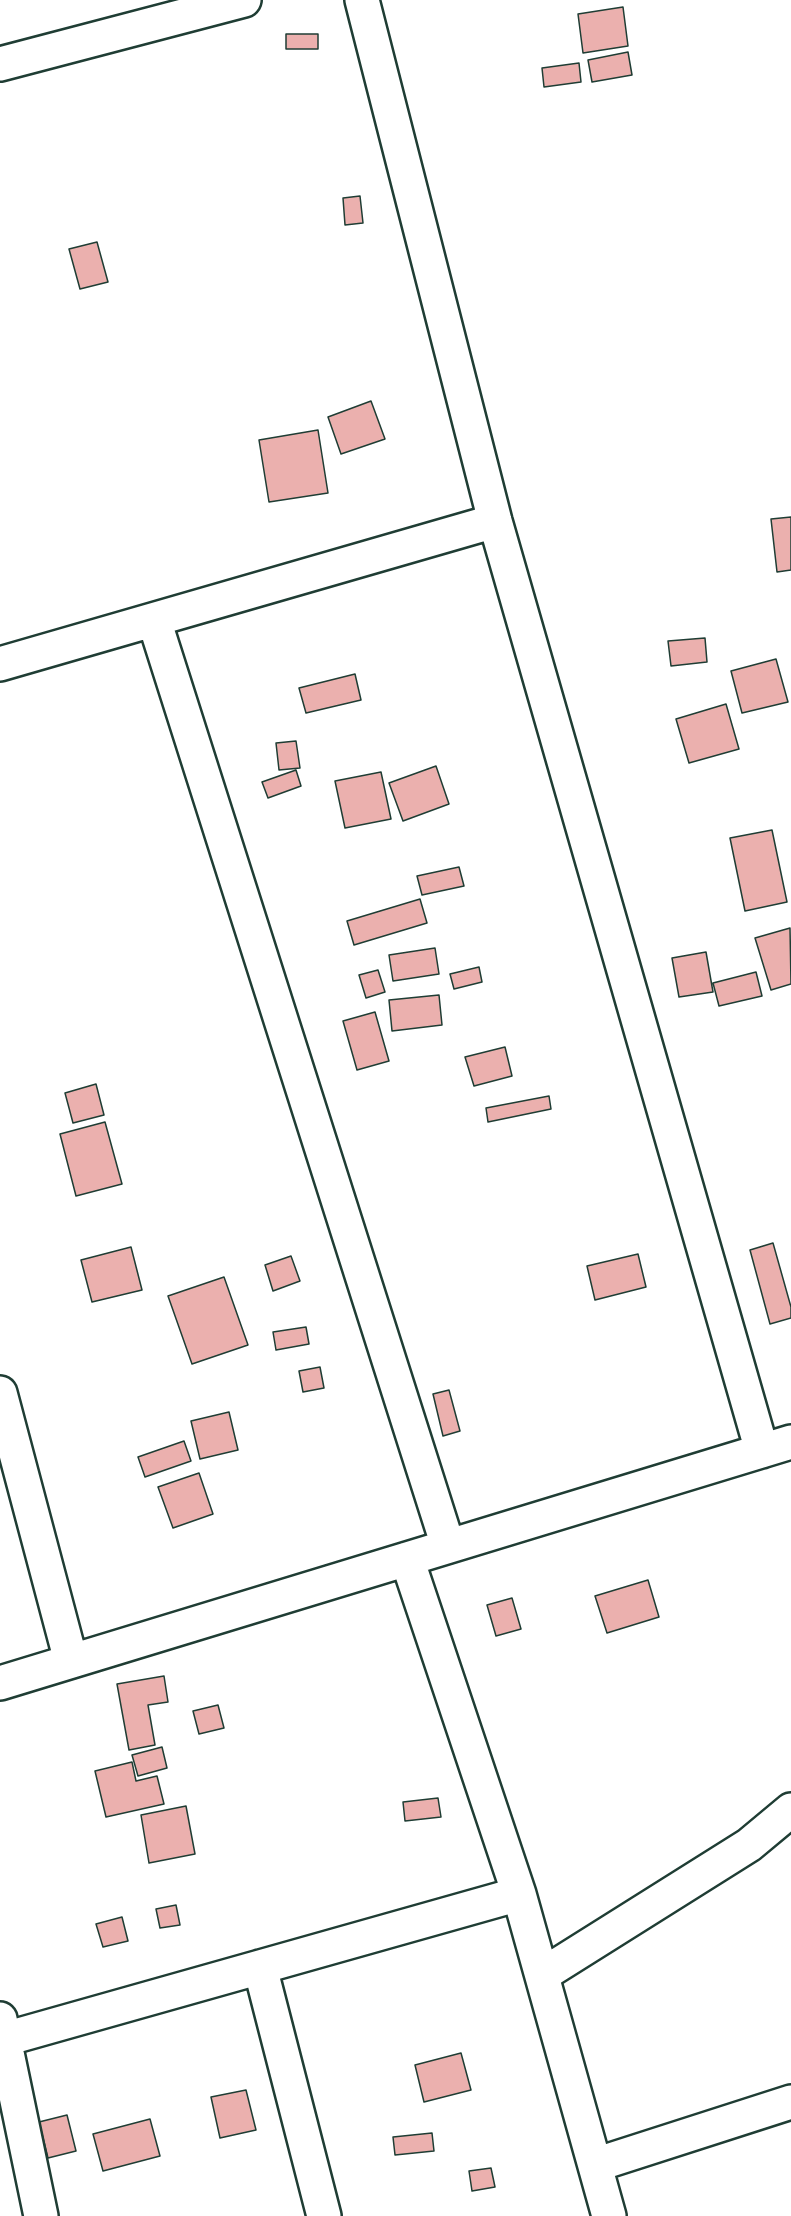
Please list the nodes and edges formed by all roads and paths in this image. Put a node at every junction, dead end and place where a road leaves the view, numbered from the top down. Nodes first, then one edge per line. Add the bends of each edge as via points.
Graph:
1 (244, 0) edge
2 (362, 0) edge
3 (0, 64) edge
4 (495, 521) junction
5 (154, 620) junction
6 (0, 664) edge
7 (0, 1392) edge
8 (777, 1447) edge
9 (448, 1546) junction
10 (407, 1558) junction
11 (71, 1661) junction
12 (0, 1683) edge
13 (791, 1810) edge
14 (519, 1893) junction
15 (260, 1967) junction
16 (542, 1975) junction
17 (3, 2028) edge
18 (791, 2102) edge
19 (595, 2165) junction
20 (41, 2216) edge
21 (324, 2216) edge
22 (609, 2216) edge

1 - 3 street
2 - 4 street
4 - 5 street
4 - 8 street
5 - 6 street
5 - 9 street
7 - 11 street
8 - 9 street
9 - 10 street
10 - 11 street
10 - 14 street
11 - 12 street
13 - 16 street via 749,1845
14 - 15 street
14 - 16 street
15 - 17 street
15 - 21 street
16 - 19 street
17 - 20 street
18 - 19 street
19 - 22 street

